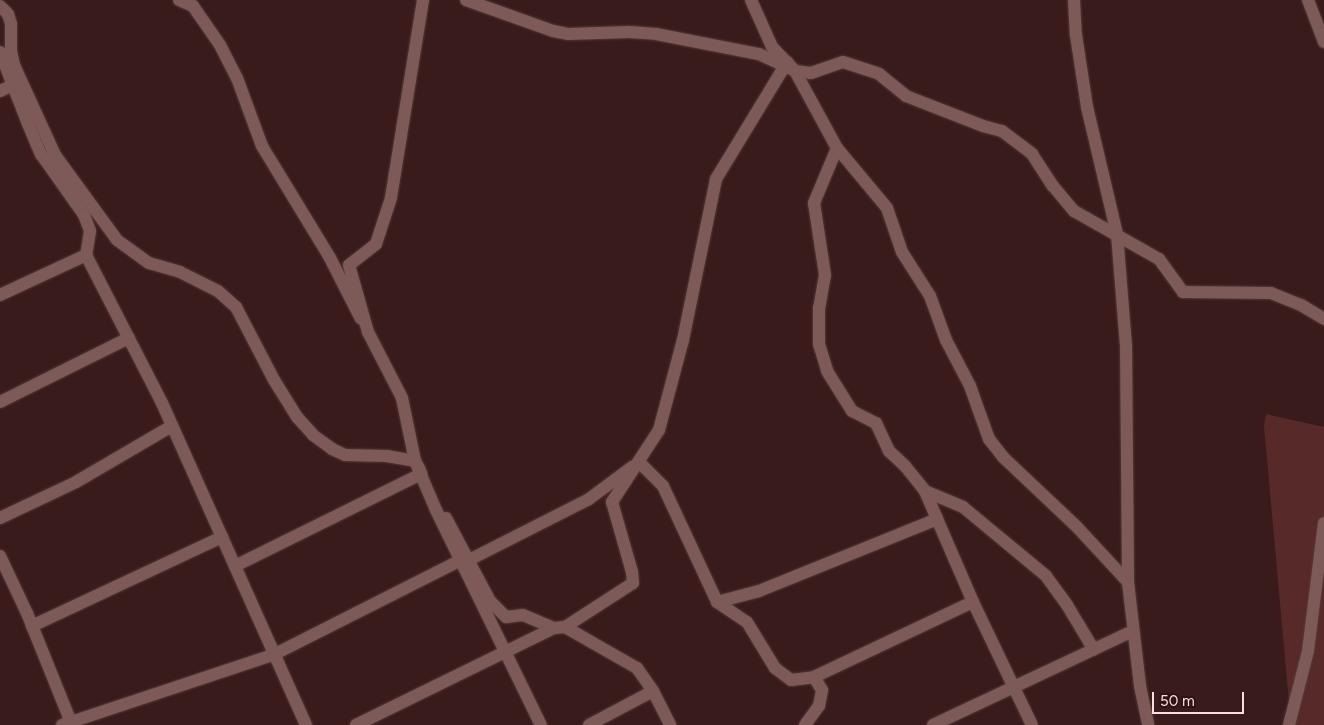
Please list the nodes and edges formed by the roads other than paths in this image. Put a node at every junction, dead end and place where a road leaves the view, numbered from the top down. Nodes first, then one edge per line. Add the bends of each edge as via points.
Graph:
1 (179, 0) edge
2 (423, 0) edge
3 (466, 0) edge
4 (752, 0) edge
5 (1074, 0) edge
6 (1308, 0) edge
7 (0, 9) edge
8 (1324, 42) edge
9 (0, 52) edge
10 (790, 66) junction
11 (13, 85) junction
12 (0, 91) edge
13 (837, 148) junction
14 (1117, 234) junction
15 (86, 254) junction
16 (0, 295) edge
17 (1324, 319) edge
18 (368, 332) junction
19 (129, 338) junction
20 (0, 402) edge
21 (172, 426) junction
22 (415, 461) junction
23 (639, 462) junction
24 (421, 474) junction
25 (925, 491) junction
26 (0, 518) edge
27 (938, 519) junction
28 (1324, 522) edge
29 (222, 537) junction
30 (0, 556) edge
31 (464, 560) junction
32 (235, 566) junction
33 (1128, 582) junction
34 (717, 602) junction
35 (973, 602) junction
36 (32, 626) junction
37 (559, 628) junction
38 (1133, 631) junction
39 (1094, 650) junction
40 (506, 652) junction
41 (275, 654) junction
42 (814, 677) junction
43 (1013, 689) junction
44 (653, 691) junction
45 (68, 724) edge
46 (306, 725) edge
47 (356, 725) edge
48 (541, 725) edge
49 (589, 725) edge
50 (670, 725) edge
51 (805, 725) edge
52 (933, 725) edge
53 (1032, 725) edge
54 (1148, 725) edge
55 (1289, 725) edge

1 - 18 street via 192,6 220,45 237,78 262,146 330,258
2 - 18 street via 391,198 376,244 349,265
3 - 10 street via 553,31 569,34 656,34 759,54
4 - 10 street via 772,47
5 - 14 street via 1087,107
6 - 8 street
7 - 22 street via 8,14 11,24 14,65 55,155 117,240 149,263 180,272 218,291 236,307 274,380 297,417 313,435 345,455 387,456
9 - 11 street
10 - 13 street
10 - 14 street via 811,72 843,62 879,74 906,96 1002,131 1032,154 1074,211
10 - 23 street via 716,179 683,340 659,430
11 - 12 street
11 - 15 street via 41,154 84,215 90,231
13 - 25 street via 814,203 825,275 818,344 827,371 852,411 876,422 889,451
13 - 33 street via 888,208 902,252 930,296 946,340 970,386 989,439
14 - 17 street via 1159,259 1183,292 1271,293
14 - 33 street via 1126,345
15 - 16 street
15 - 19 street
18 - 22 street via 402,398
19 - 20 street
19 - 21 street
21 - 26 street via 76,482
21 - 29 street
22 - 24 street
22 - 31 street via 461,545
23 - 31 street via 589,499
23 - 34 street via 663,486
23 - 37 street via 612,502 633,583
24 - 31 street
24 - 32 street
25 - 27 street
25 - 39 street via 963,507 1046,576
27 - 34 street via 760,592
27 - 35 street
28 - 55 street via 1308,651
29 - 32 street
29 - 36 street
30 - 36 street
31 - 37 street via 490,602 506,617 523,615
31 - 40 street
31 - 41 street
32 - 41 street
33 - 38 street
34 - 42 street via 747,622 774,668 791,680
35 - 42 street
35 - 43 street
36 - 45 street
37 - 40 street
37 - 44 street via 637,668
38 - 39 street
38 - 54 street
39 - 43 street
40 - 47 street
40 - 48 street
41 - 45 street
41 - 46 street
42 - 51 street via 822,690 819,706
43 - 52 street
43 - 53 street
44 - 49 street
44 - 50 street

